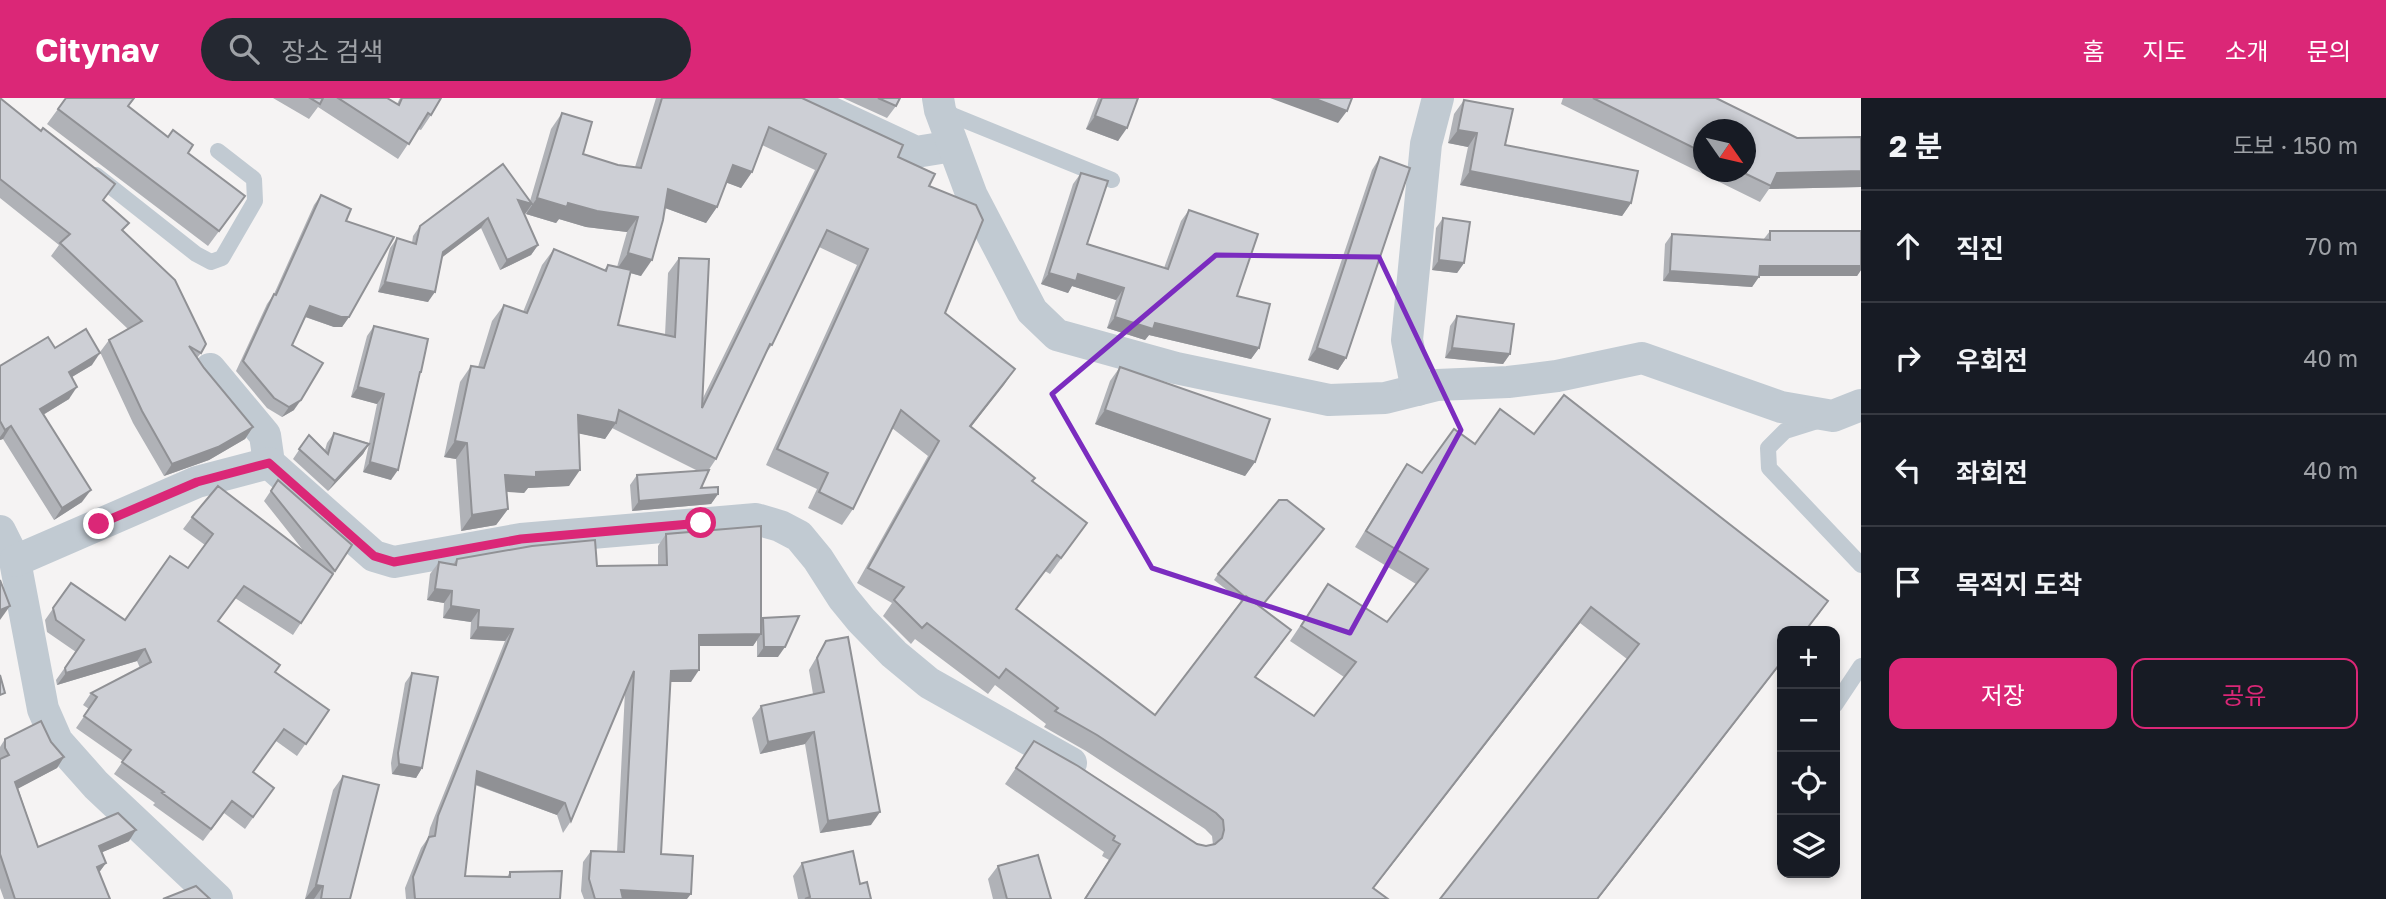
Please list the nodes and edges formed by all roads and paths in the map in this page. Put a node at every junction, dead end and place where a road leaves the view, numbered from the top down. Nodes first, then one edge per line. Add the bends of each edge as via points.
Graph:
1 (800, 98) edge
2 (1438, 98) edge
3 (939, 104) edge
4 (953, 146) junction
5 (218, 151) dead end
6 (87, 169) edge
7 (1112, 180) dead end
8 (210, 369) dead end
9 (1417, 390) junction
10 (1847, 410) edge
11 (269, 463) junction
12 (0, 531) edge
13 (15, 561) junction
14 (1861, 565) edge
15 (1861, 666) edge
16 (1840, 698) edge
17 (1097, 780) edge
18 (217, 899) edge

1 - 4 street via 916,152
2 - 9 street via 1426,144 1406,340
3 - 4 street
3 - 7 lane
4 - 9 street via 972,196 1032,311 1057,335 1175,368 1329,400 1385,398
5 - 6 lane via 254,179 256,201 222,258 211,262
8 - 11 street via 265,435
9 - 10 street via 1557,376 1642,358 1781,407
10 - 14 lane via 1785,431 1768,448 1769,468
11 - 13 street via 197,482
11 - 17 street via 374,556 394,562 521,539 756,519 780,526 799,536 861,620 929,683
12 - 13 street
13 - 18 street via 43,709 57,741 96,785
15 - 16 lane

